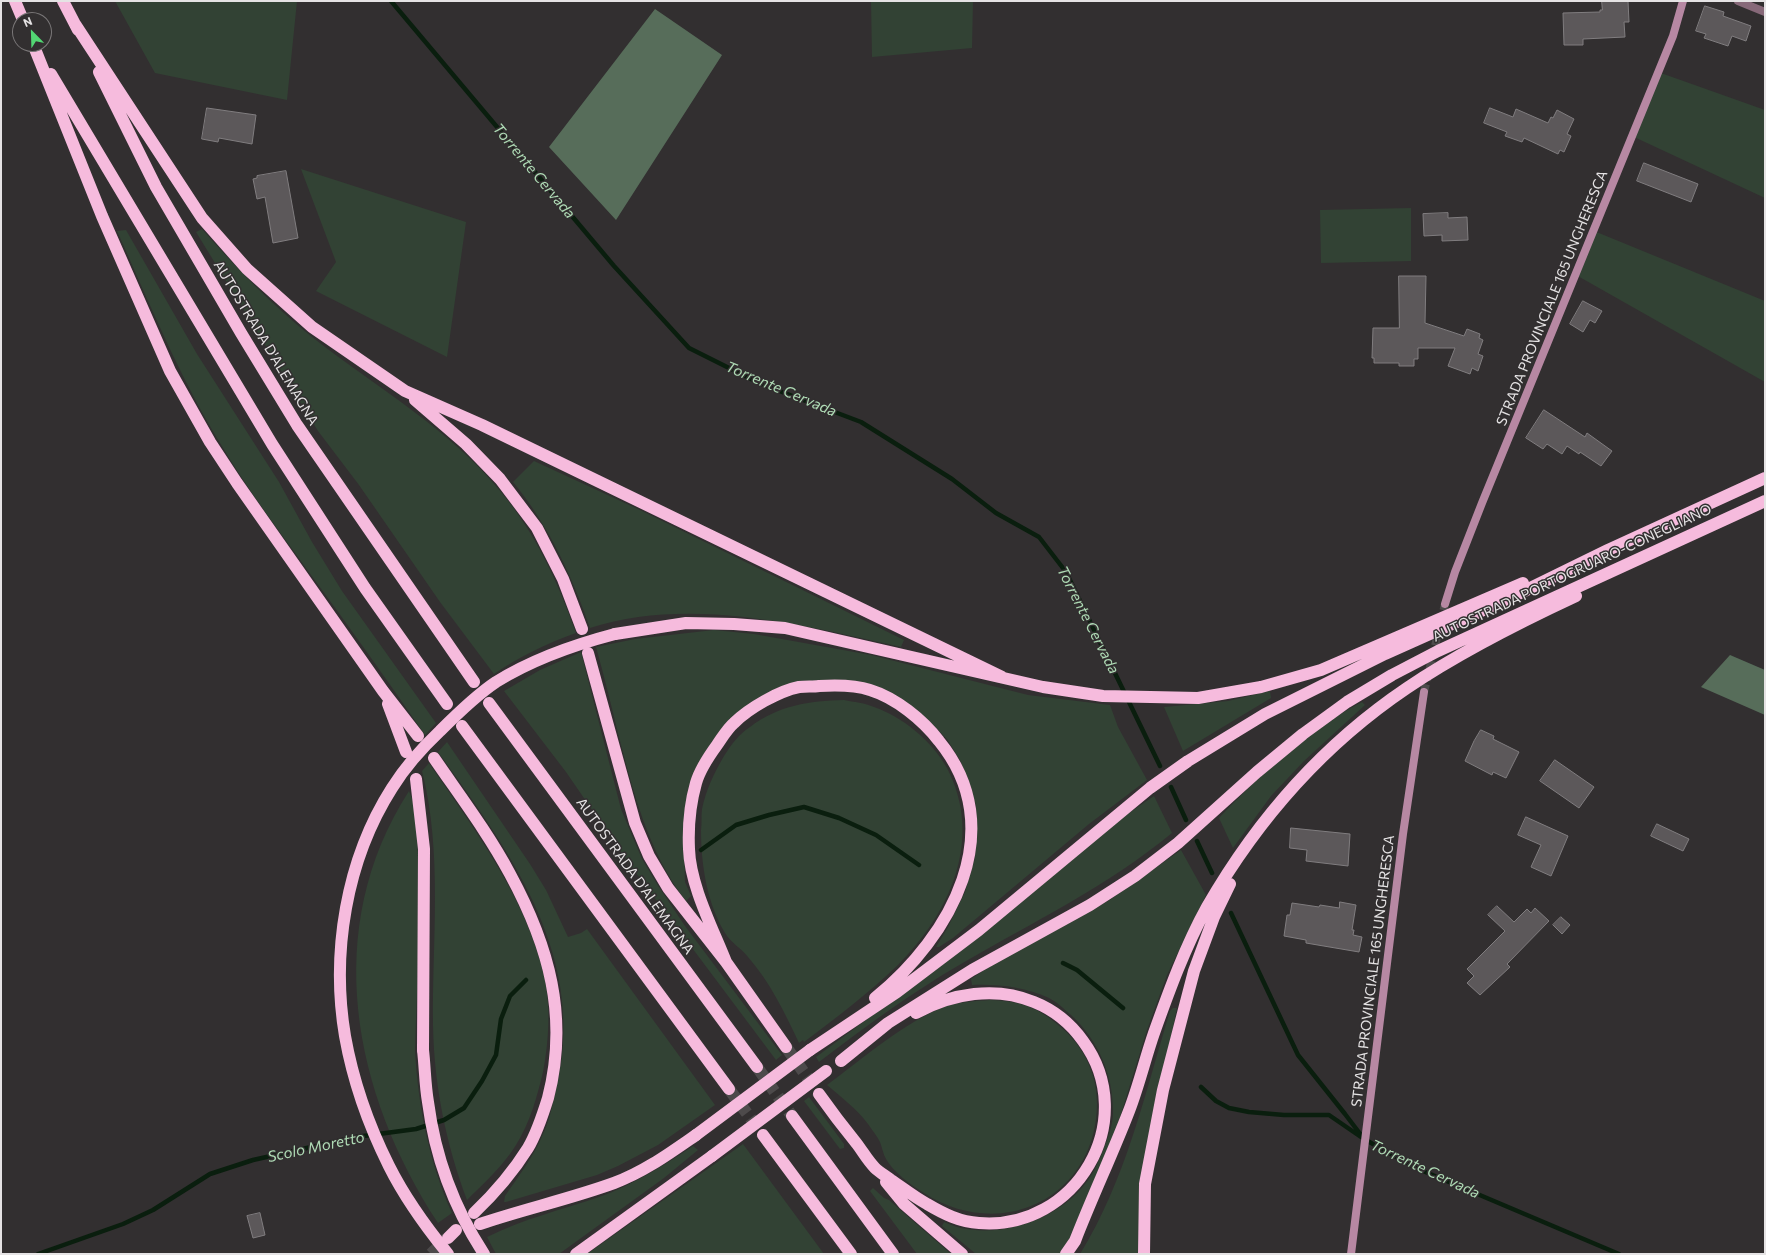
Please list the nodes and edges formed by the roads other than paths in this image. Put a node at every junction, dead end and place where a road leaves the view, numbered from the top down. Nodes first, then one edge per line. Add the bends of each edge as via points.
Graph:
1 (15, 1) edge
2 (63, 1) edge
3 (1683, 1) edge
4 (1738, 1) edge
5 (20, 12) edge
6 (1765, 12) edge
7 (75, 24) junction
8 (36, 52) edge
9 (38, 52) edge
10 (405, 391) junction
11 (1765, 478) edge
12 (1765, 501) edge
13 (1751, 507) junction
14 (1608, 550) junction
15 (1445, 604) tunnel mouth
16 (582, 629) dead end
17 (588, 653) dead end
18 (1002, 678) junction
19 (474, 682) dead end
20 (383, 691) junction
21 (1424, 692) tunnel mouth
22 (489, 703) dead end
23 (447, 704) dead end
24 (462, 726) dead end
25 (418, 736) dead end
26 (406, 752) dead end
27 (434, 758) dead end
28 (416, 779) dead end
29 (1210, 912) junction
30 (726, 962) junction
31 (786, 1048) tunnel mouth
32 (810, 1050) junction
33 (841, 1061) junction
34 (756, 1067) tunnel mouth
35 (729, 1089) tunnel mouth
36 (818, 1094) tunnel mouth
37 (792, 1116) tunnel mouth
38 (763, 1135) tunnel mouth
39 (876, 1168) junction
40 (474, 1213) dead end
41 (480, 1224) dead end
42 (448, 1254) edge
43 (484, 1254) edge
44 (576, 1254) edge
45 (851, 1254) edge
46 (893, 1254) edge
47 (962, 1254) edge
48 (1066, 1254) edge
49 (1144, 1254) edge
50 (1351, 1254) edge

1 - 5 highway
2 - 7 highway, AUTOSTRADA D'ALEMAGNA
3 - 15 main road, STRADA PROVINCIALE 165 UNGHERESCA via 1673,36 1482,503
4 - 6 street
7 - 10 highway via 202,218 247,269 312,327
7 - 19 highway, AUTOSTRADA D'ALEMAGNA via 156,187 253,353 297,425
8 - 20 highway via 102,216 170,371 210,442 237,483
9 - 23 highway via 272,444 365,588
10 - 16 highway via 466,444 500,479 537,528 563,579
10 - 18 highway via 482,425
11 - 14 highway, AUTOSTRADA PORTOGRUARO-CONEGLIANO
12 - 13 highway, AUTOSTRADA PORTOGRUARO-CONEGLIANO
13 - 29 highway via 1705,536 1562,602 1437,668 1362,721 1323,756 1258,829
13 - 33 highway, AUTOSTRADA PORTOGRUARO-CONEGLIANO via 1472,635 1392,675 1347,702 1303,734 1135,876 1090,905 972,970 888,1023
14 - 18 highway via 1503,591 1321,670 1261,687 1206,697 1160,698 1103,696
14 - 32 highway via 1508,599 1385,654 1265,714 1188,760 1150,788 979,930 897,992
17 - 30 highway via 635,823 649,856 668,888
18 - 42 highway, bridge via 785,628 686,623 615,634 572,646 533,662 495,683 419,751 392,788 369,831 353,879 342,928 340,981 345,1036 370,1122 390,1167 426,1228
20 - 25 highway
20 - 26 highway
21 - 50 main road, STRADA PROVINCIALE 165 UNGHERESCA via 1403,834
22 - 34 highway, AUTOSTRADA D'ALEMAGNA
24 - 35 highway
27 - 40 highway via 486,833 510,874 544,952 555,995 557,1032 553,1078 543,1115 528,1148 492,1196
28 - 43 highway, bridge via 424,849 423,1050 427,1101 436,1145 459,1210
29 - 48 highway via 1180,965 1130,1109 1075,1241
29 - 49 highway via 1163,1090 1145,1184
30 - 31 highway
30 - 32 highway via 694,880 689,852 689,821 696,781 708,758 733,723 762,701 798,687 835,685 870,690 904,707 929,728 951,755 964,783 970,809 971,848 964,878 954,904 938,932 918,957 890,986
32 - 41 highway, bridge via 657,1162 615,1183
33 - 39 highway via 898,1023 926,1008 959,996 992,992 1024,997 1066,1021 1087,1046 1100,1076 1104,1092 1104,1124 1101,1139 1088,1168 1068,1193 1041,1211 1003,1222 979,1223 948,1216 912,1196
33 - 44 highway, bridge
36 - 39 highway
37 - 46 highway
38 - 45 highway
39 - 47 highway via 904,1204

